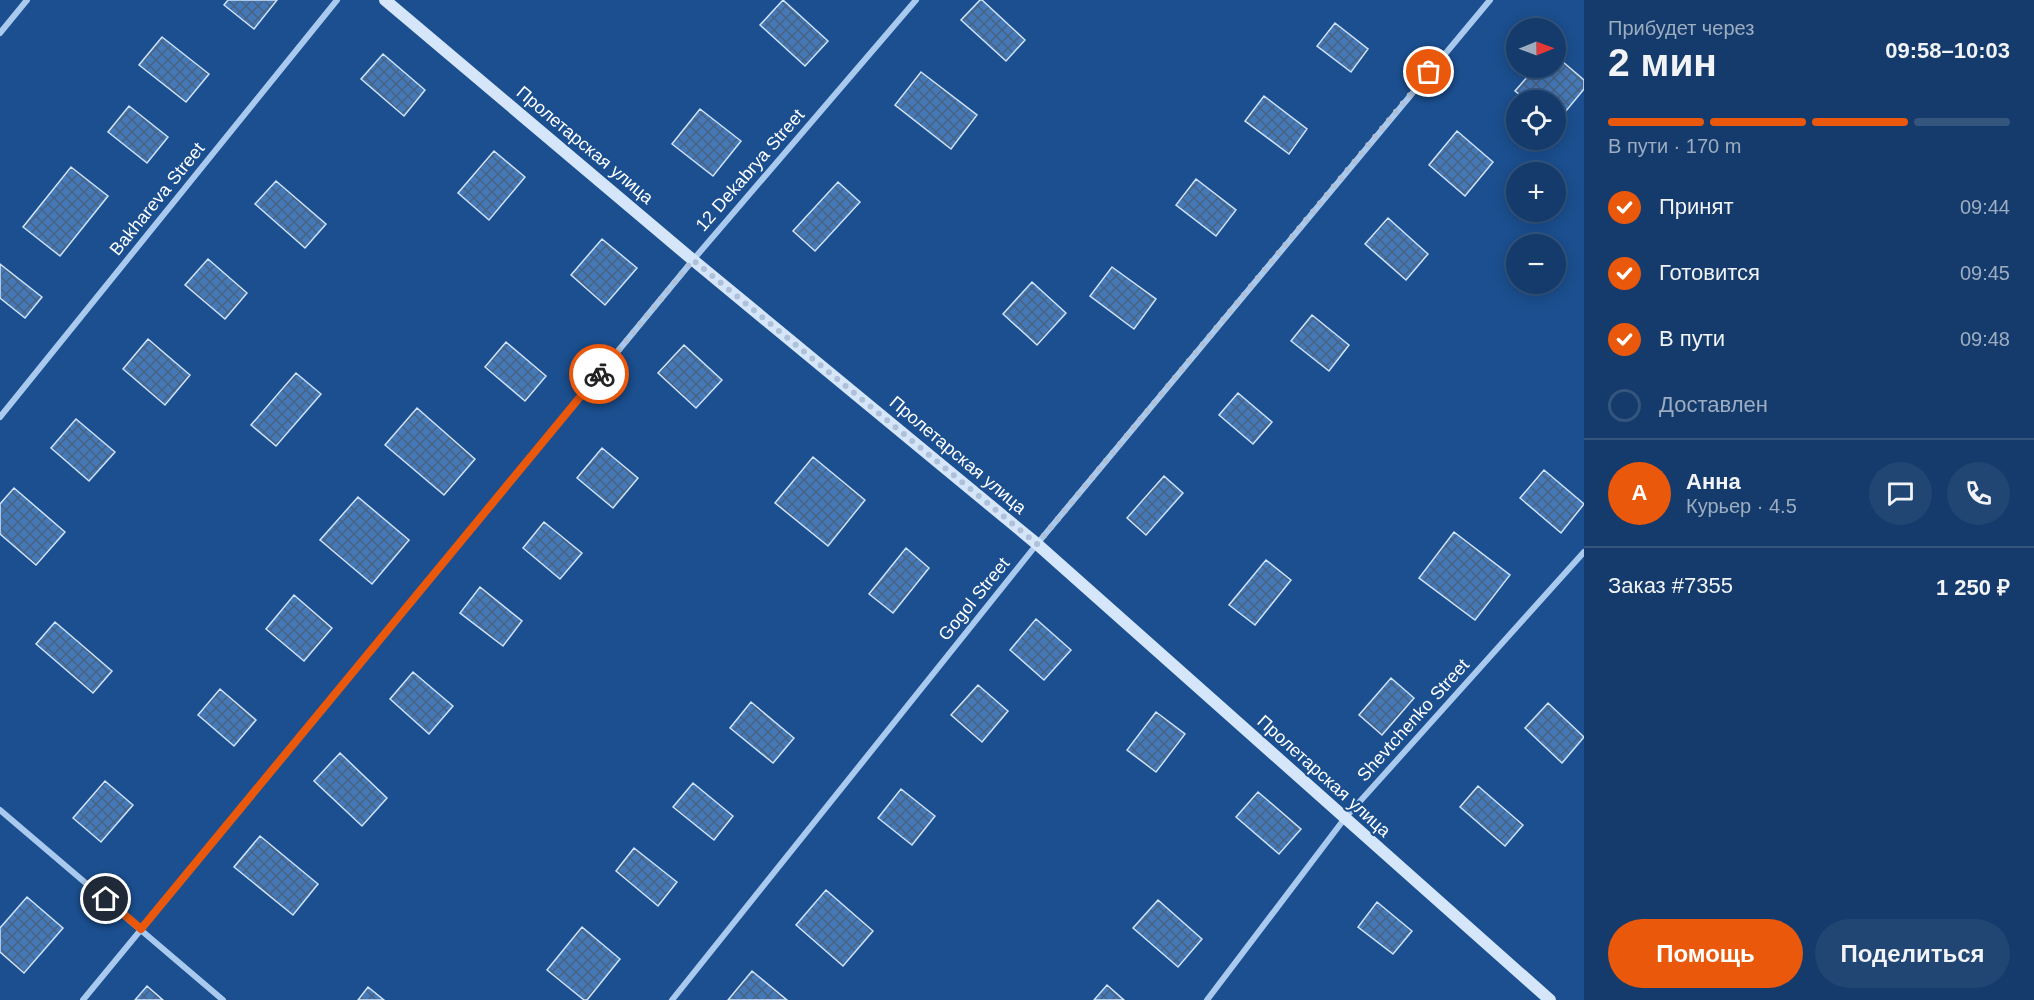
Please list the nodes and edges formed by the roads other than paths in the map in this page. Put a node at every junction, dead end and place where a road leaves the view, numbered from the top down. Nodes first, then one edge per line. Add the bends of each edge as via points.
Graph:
1 (27, 0) edge
2 (337, 0) edge
3 (385, 0) edge
4 (916, 0) edge
5 (1490, 0) edge
6 (0, 33) edge
7 (693, 260) junction
8 (0, 417) edge
9 (1037, 544) junction
10 (1584, 552) edge
11 (0, 810) edge
12 (1345, 818) junction
13 (141, 929) junction
14 (83, 1000) edge
15 (223, 1000) edge
16 (672, 1000) edge
17 (1207, 1000) edge
18 (1550, 1000) edge

1 - 6 street
2 - 8 street, Bakhareva Street
3 - 7 main road, Пролетарская улица
4 - 7 street, 12 Dekabrya Street
5 - 9 street, Gogol Street
7 - 9 main road, Пролетарская улица
7 - 13 street, 12 Dekabrya Street
9 - 12 main road, Пролетарская улица
9 - 16 street, Gogol Street
10 - 12 street, Shevtchenko Street
11 - 13 street
12 - 17 street, Shevtchenko Street
12 - 18 main road, Пролетарская улица
13 - 14 street, 12 Dekabrya Street
13 - 15 street

